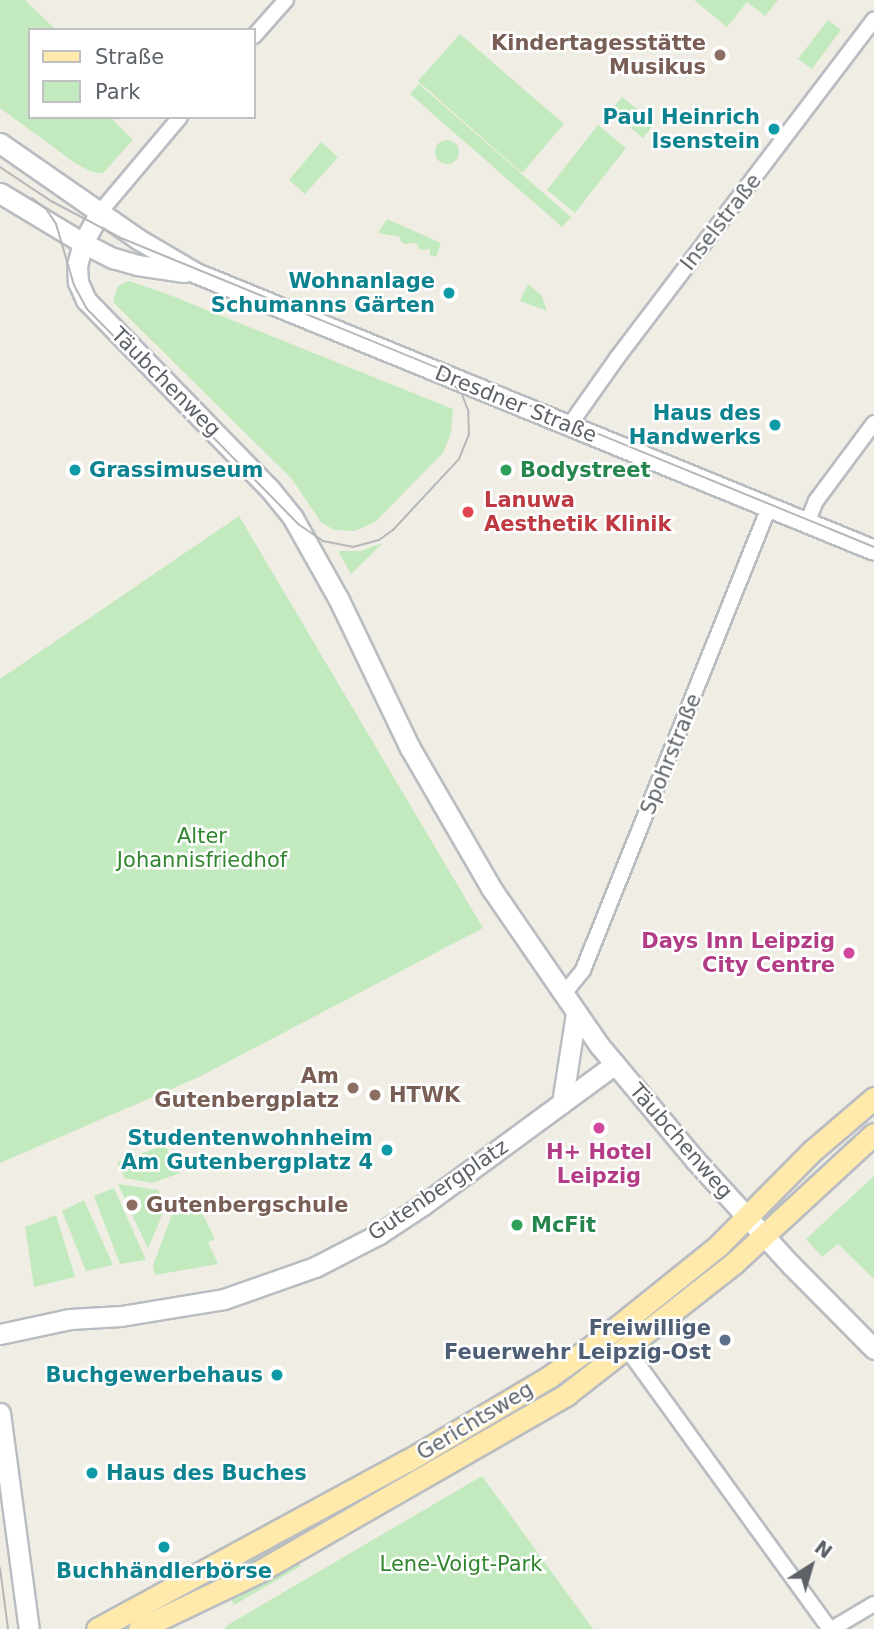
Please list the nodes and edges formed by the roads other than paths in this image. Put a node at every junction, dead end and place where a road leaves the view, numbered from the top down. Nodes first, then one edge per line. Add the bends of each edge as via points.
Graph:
1 (286, 0) edge
2 (874, 20) edge
3 (256, 34) edge
4 (178, 119) edge
5 (0, 143) edge
6 (0, 193) edge
7 (96, 218) junction
8 (83, 243) junction
9 (196, 273) junction
10 (874, 423) edge
11 (569, 426) junction
12 (769, 507) junction
13 (807, 523) junction
14 (874, 551) edge
15 (563, 995) junction
16 (576, 1014) junction
17 (615, 1064) junction
18 (874, 1098) edge
19 (562, 1103) junction
20 (874, 1134) edge
21 (747, 1217) junction
22 (765, 1236) junction
23 (0, 1334) edge
24 (627, 1349) junction
25 (874, 1349) edge
26 (0, 1413) edge
27 (874, 1604) edge
28 (167, 1623) edge
29 (29, 1629) edge
30 (97, 1629) edge
31 (139, 1629) edge
32 (831, 1629) edge

1 - 3 street
2 - 11 street, Inselstraße
4 - 7 street
5 - 7 street, Dresdner Straße
6 - 8 street, Dresdner Straße
7 - 8 street, Täubchenweg
7 - 9 street, Dresdner Straße
8 - 9 street, Dresdner Straße via 129,263
8 - 15 street, Täubchenweg via 77,276 86,300 293,518 339,600 410,748 491,888
9 - 11 street, Dresdner Straße
10 - 13 street via 816,501
11 - 12 street, Dresdner Straße
12 - 13 street, Dresdner Straße
12 - 15 street, Spohrstraße via 583,970
13 - 14 street, Dresdner Straße
15 - 16 street, Täubchenweg
16 - 17 street, Täubchenweg
16 - 19 street
17 - 19 street, Gutenbergplatz
17 - 21 street, Täubchenweg
18 - 21 main road, Gerichtsweg via 812,1151
19 - 23 street, Gutenbergplatz via 401,1220 315,1267 223,1299 70,1319
20 - 22 main road, Gerichtsweg
21 - 22 street, Täubchenweg
21 - 30 main road, Gerichtsweg via 719,1245 549,1377 407,1461
22 - 24 main road, Gerichtsweg
22 - 25 street, Täubchenweg
24 - 28 main road, Gerichtsweg via 567,1394
24 - 32 street
26 - 29 street
27 - 32 street
28 - 31 main road, Gerichtsweg

